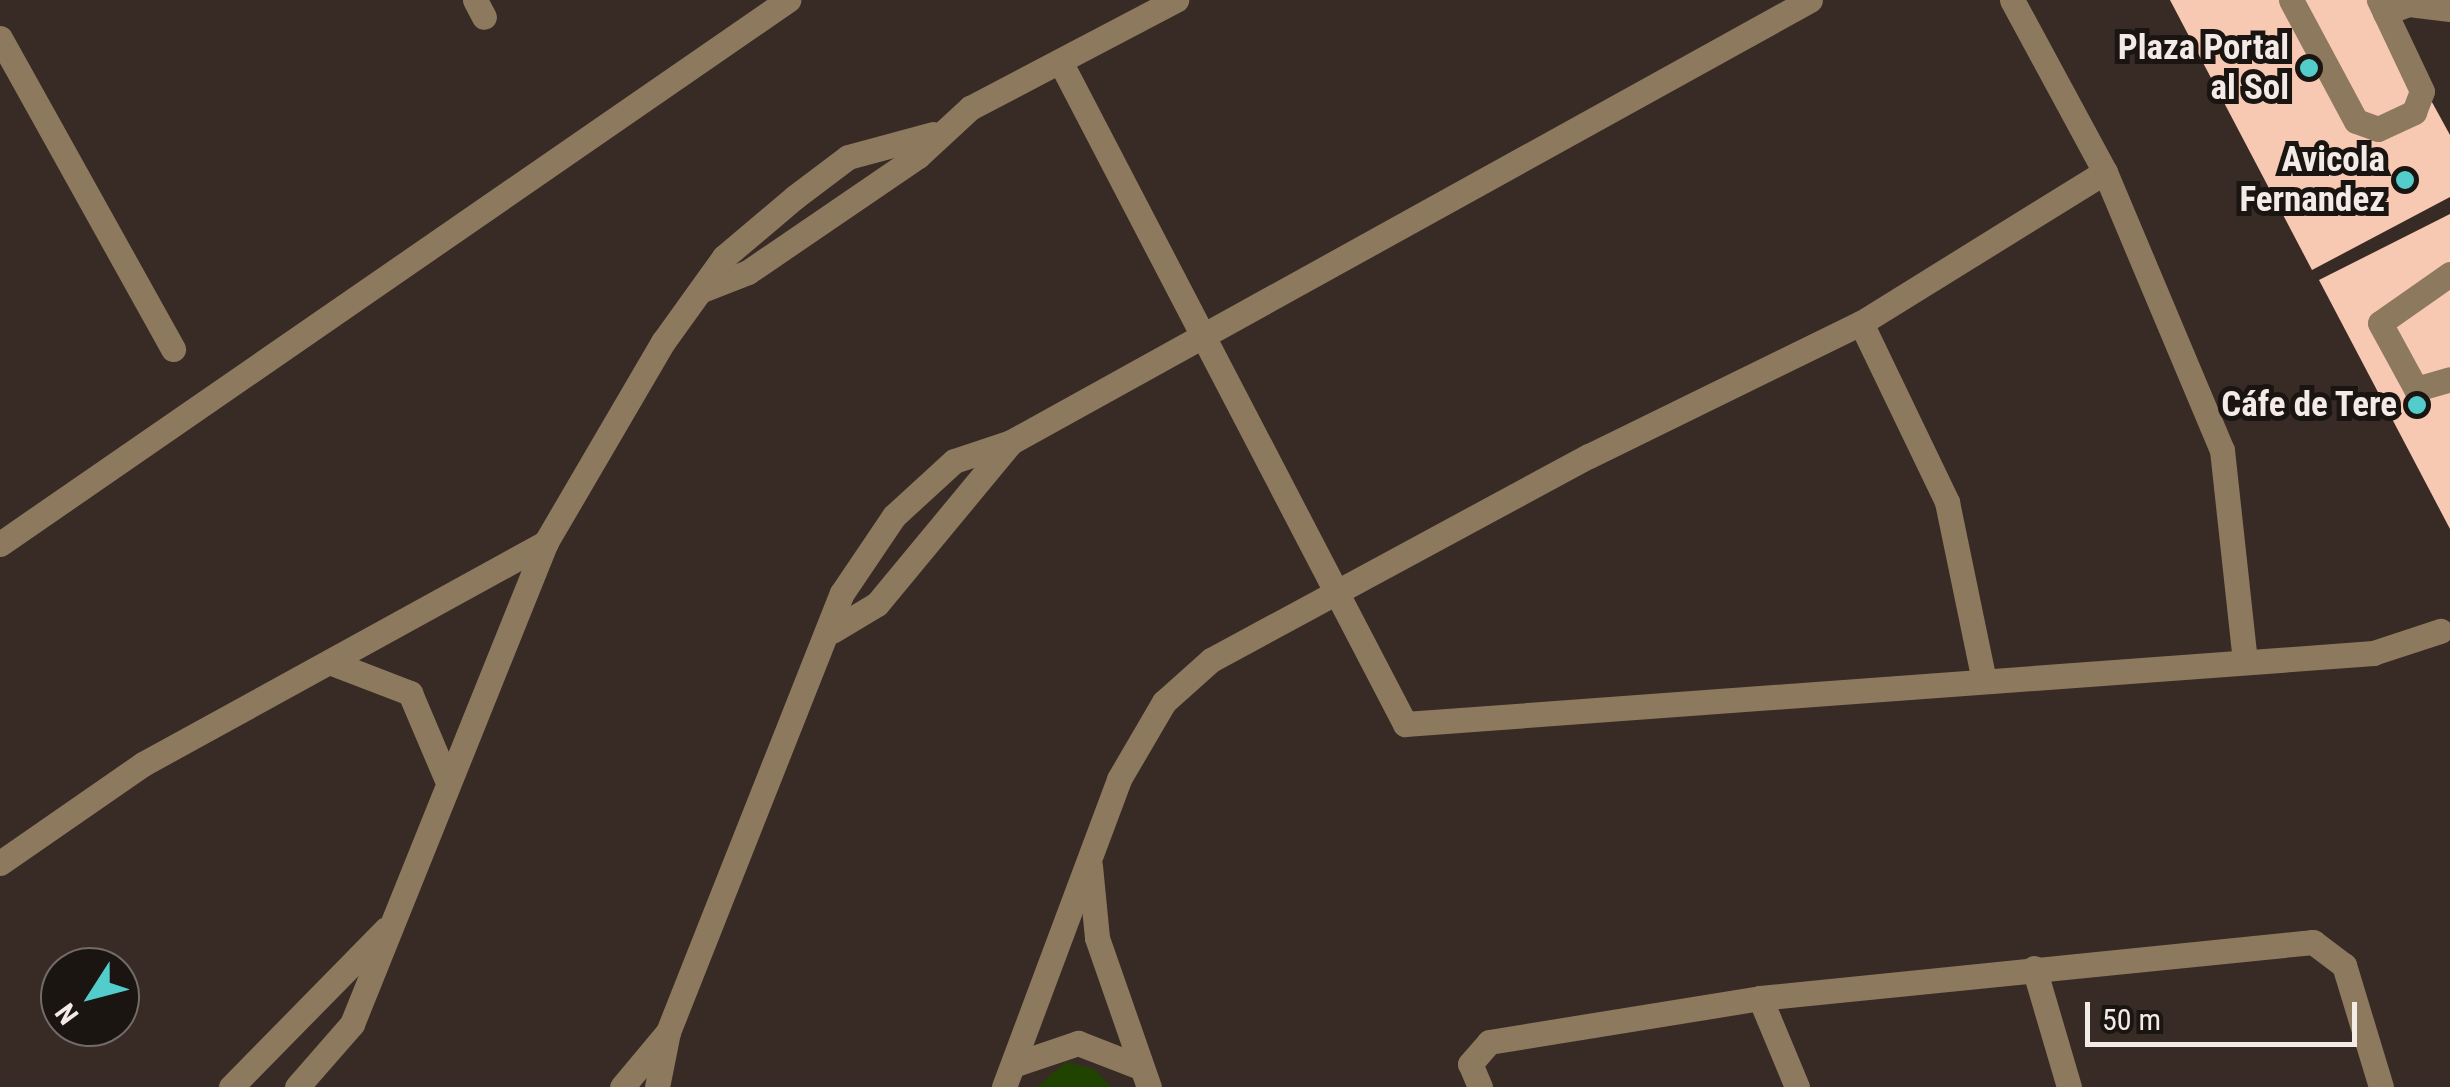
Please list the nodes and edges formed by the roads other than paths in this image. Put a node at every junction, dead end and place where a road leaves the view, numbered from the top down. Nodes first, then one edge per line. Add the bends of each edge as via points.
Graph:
1 (788, 0) edge
2 (1176, 0) edge
3 (1810, 0) edge
4 (2012, 0) edge
5 (2291, 0) edge
6 (2382, 6) edge
7 (2450, 9) edge
8 (0, 38) edge
9 (1062, 67) junction
10 (933, 134) junction
11 (2105, 172) junction
12 (2450, 274) edge
13 (705, 289) junction
14 (1861, 323) junction
15 (1196, 334) junction
16 (173, 349) dead end
17 (2450, 379) edge
18 (1011, 442) junction
19 (546, 542) junction
20 (0, 544) edge
21 (1334, 598) junction
22 (832, 631) junction
23 (2440, 631) dead end
24 (2245, 661) junction
25 (332, 663) junction
26 (1984, 680) junction
27 (446, 778) junction
28 (1090, 858) junction
29 (0, 862) edge
30 (393, 922) junction
31 (2034, 968) junction
32 (1760, 998) junction
33 (668, 1032) junction
34 (1008, 1076) edge
35 (1145, 1077) edge
36 (232, 1087) edge
37 (297, 1087) edge
38 (622, 1087) edge
39 (657, 1087) edge
40 (1480, 1087) edge
41 (1797, 1087) edge
42 (2068, 1087) edge
43 (2381, 1087) edge

1 - 20 street
2 - 9 street
3 - 15 street
4 - 11 street
5 - 6 street via 2356,121 2378,129 2414,112 2422,91
6 - 7 street
8 - 16 street
9 - 10 street
9 - 15 street
10 - 13 street via 918,156 748,272
10 - 13 street via 848,157 724,257
11 - 14 street
11 - 24 street via 2222,450
12 - 17 street via 2380,323 2416,389
13 - 19 street via 610,425
14 - 21 street via 1589,456
14 - 26 street via 1947,502
15 - 18 street
15 - 21 street
18 - 22 street via 877,604
18 - 22 street via 954,461 894,516 842,593
19 - 25 street
19 - 27 street
21 - 26 street via 1392,707 1426,729
21 - 28 street via 1210,660 1164,702 1119,779
22 - 33 street
23 - 24 street via 2373,653
24 - 26 street
25 - 27 street via 410,693
25 - 29 street via 142,764
27 - 30 street
28 - 34 street
28 - 35 street via 1098,938
30 - 36 street
30 - 37 street via 352,1024
31 - 32 street
31 - 42 street
31 - 43 street via 2331,947
32 - 40 street via 1489,1042 1470,1064
32 - 41 street
33 - 38 street
33 - 39 street
34 - 35 street via 1078,1044

